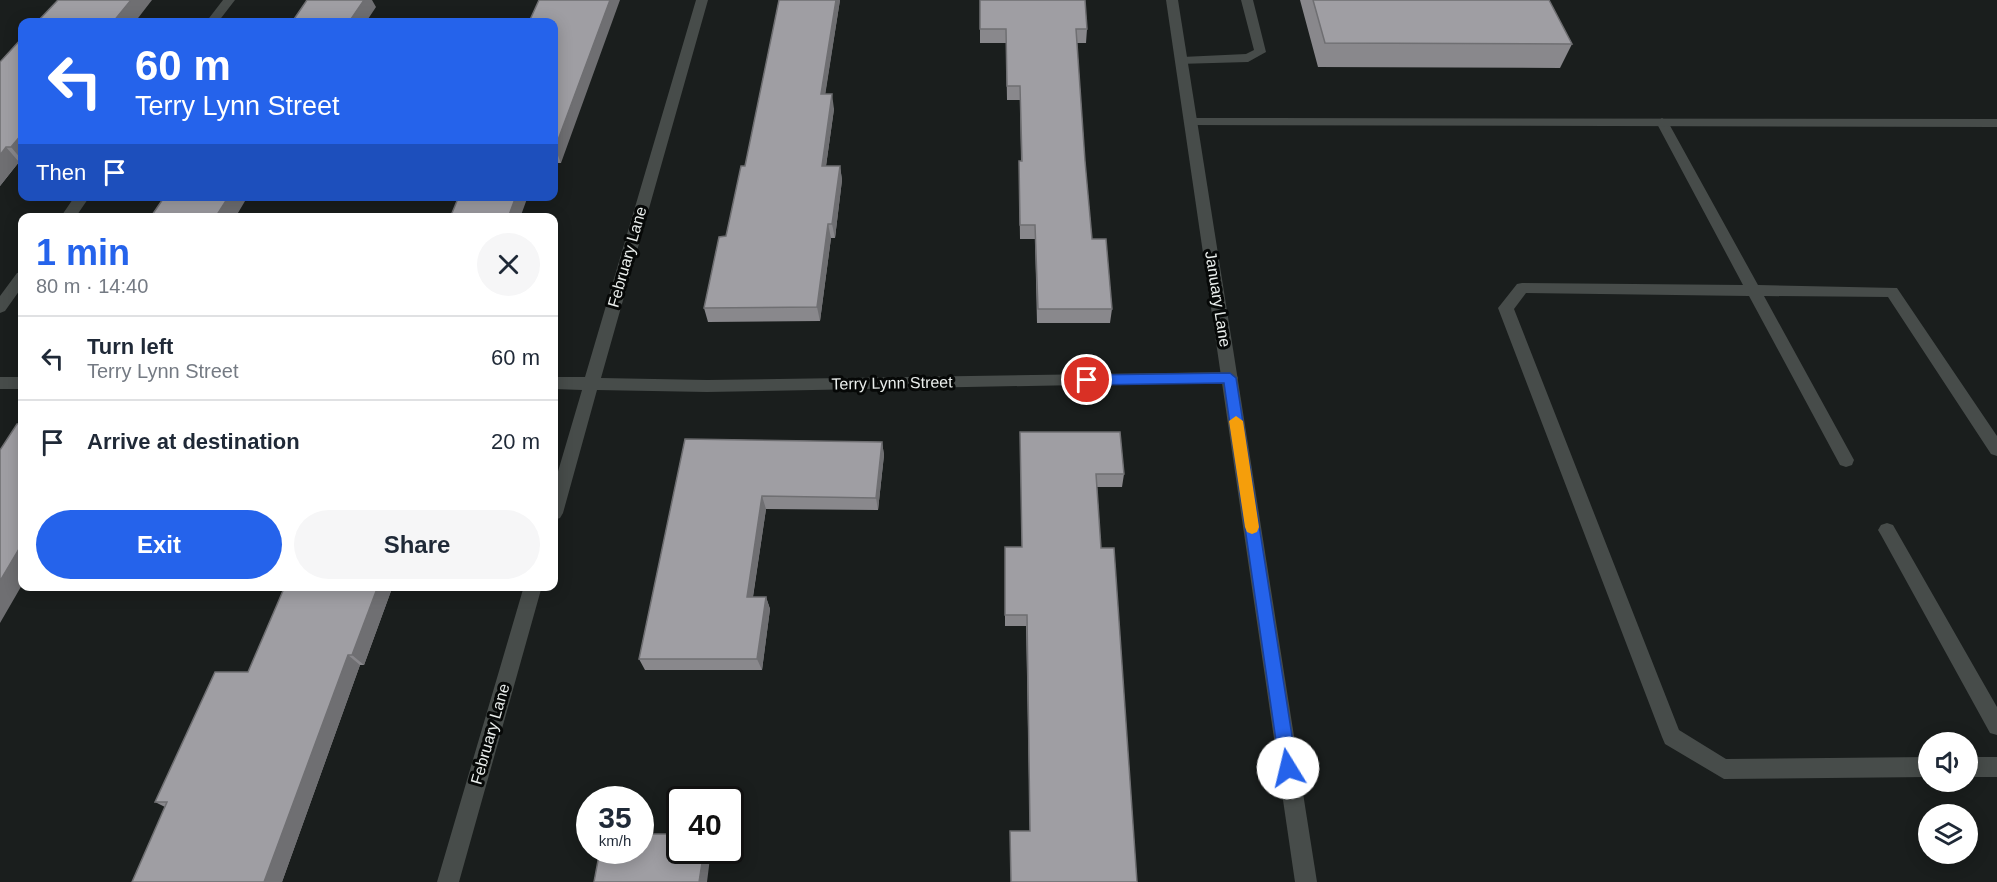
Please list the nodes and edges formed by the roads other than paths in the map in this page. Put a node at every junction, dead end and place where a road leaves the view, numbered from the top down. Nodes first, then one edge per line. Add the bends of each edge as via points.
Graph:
1 (229, 0) edge
2 (702, 0) edge
3 (1172, 0) edge
4 (1247, 0) edge
5 (215, 18) edge
6 (1182, 61) junction
7 (1191, 122) junction
8 (1662, 122) junction
9 (1997, 123) edge
10 (18, 282) edge
11 (1753, 290) junction
12 (0, 307) edge
13 (1230, 378) junction
14 (0, 382) edge
15 (18, 382) edge
16 (558, 382) edge
17 (591, 382) junction
18 (1997, 449) edge
19 (1846, 459) dead end
20 (558, 499) edge
21 (1887, 530) dead end
22 (532, 591) edge
23 (1997, 726) edge
24 (1918, 767) edge
25 (1978, 767) edge
26 (1997, 767) edge
27 (448, 882) edge
28 (1306, 882) edge

1 - 5 street
2 - 17 street, February Lane
3 - 6 street, January Lane
4 - 6 street via 1260,52 1248,58
6 - 7 street, January Lane
7 - 8 street
7 - 13 street, January Lane
8 - 9 street
8 - 11 street
10 - 12 street
11 - 18 street via 1892,292
11 - 19 street
11 - 24 street via 1522,288 1506,308 1672,737 1724,769
13 - 17 street, Terry Lynn Street via 707,386
13 - 28 street, January Lane
14 - 15 street
16 - 17 street, Terry Lynn Street
17 - 20 street, February Lane
21 - 23 street
22 - 27 street, February Lane
25 - 26 street

